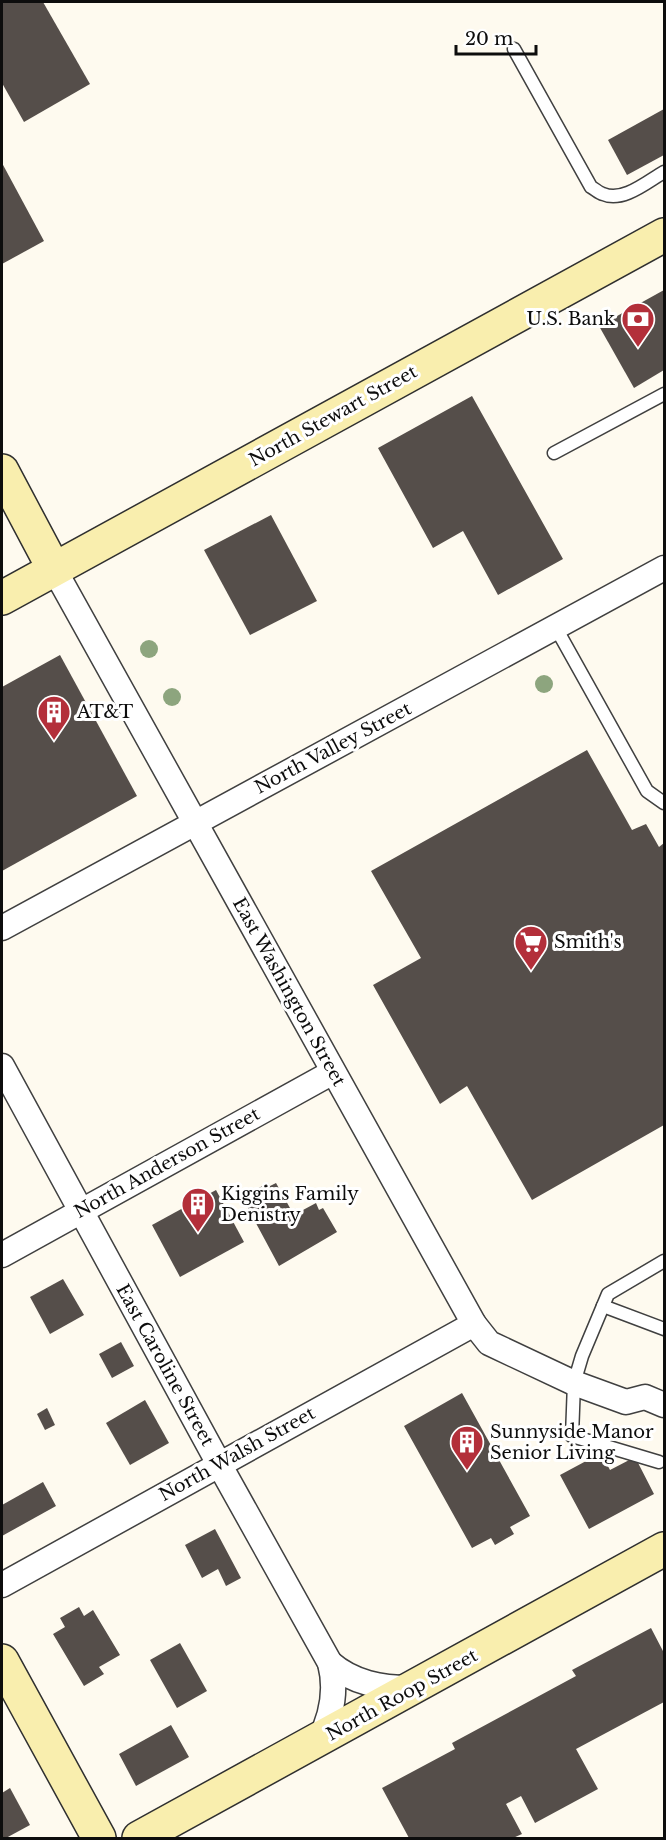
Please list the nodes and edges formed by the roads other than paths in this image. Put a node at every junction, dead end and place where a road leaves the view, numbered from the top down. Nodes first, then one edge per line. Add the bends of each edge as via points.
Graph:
1 (514, 50) dead end
2 (664, 172) edge
3 (664, 235) edge
4 (664, 394) edge
5 (554, 453) dead end
6 (2, 471) edge
7 (664, 568) edge
8 (54, 569) junction
9 (2, 598) edge
10 (556, 628) junction
11 (664, 803) edge
12 (195, 822) junction
13 (2, 928) edge
14 (2, 1066) edge
15 (333, 1072) junction
16 (81, 1211) junction
17 (2, 1255) edge
18 (664, 1261) edge
19 (603, 1306) junction
20 (474, 1324) junction
21 (664, 1329) edge
22 (574, 1383) junction
23 (664, 1405) edge
24 (658, 1462) dead end
25 (219, 1464) junction
26 (664, 1549) edge
27 (2, 1585) edge
28 (2, 1661) edge
29 (330, 1663) junction
30 (415, 1688) junction
31 (319, 1741) junction
32 (99, 1839) edge
33 (139, 1839) edge

1 - 2 lane via 591,187 604,195 616,196
3 - 8 street, North Stewart Street
4 - 5 lane
6 - 8 street, East Washington Street
7 - 10 street, North Valley Street
8 - 9 street, North Stewart Street
8 - 12 street, East Washington Street
10 - 11 lane via 647,791
10 - 12 street, North Valley Street
12 - 13 street, North Valley Street
12 - 15 street, East Washington Street
14 - 16 street, East Caroline Street
15 - 16 street, North Anderson Street
15 - 20 street, East Washington Street
16 - 17 street, North Anderson Street
16 - 25 street, East Caroline Street
18 - 19 lane via 608,1294
19 - 21 lane
19 - 22 lane
20 - 22 street, East Washington Street via 489,1343
20 - 25 street, North Walsh Street
22 - 23 street, East Washington Street via 626,1402 645,1397
22 - 24 lane via 572,1436
25 - 27 street, North Walsh Street
25 - 29 street, East Caroline Street
26 - 30 street, North Roop Street
28 - 32 street
29 - 30 street, East Caroline Street via 365,1683
29 - 31 street, East Caroline Street via 334,1678 332,1705
30 - 31 street, North Roop Street
31 - 33 street, North Roop Street

